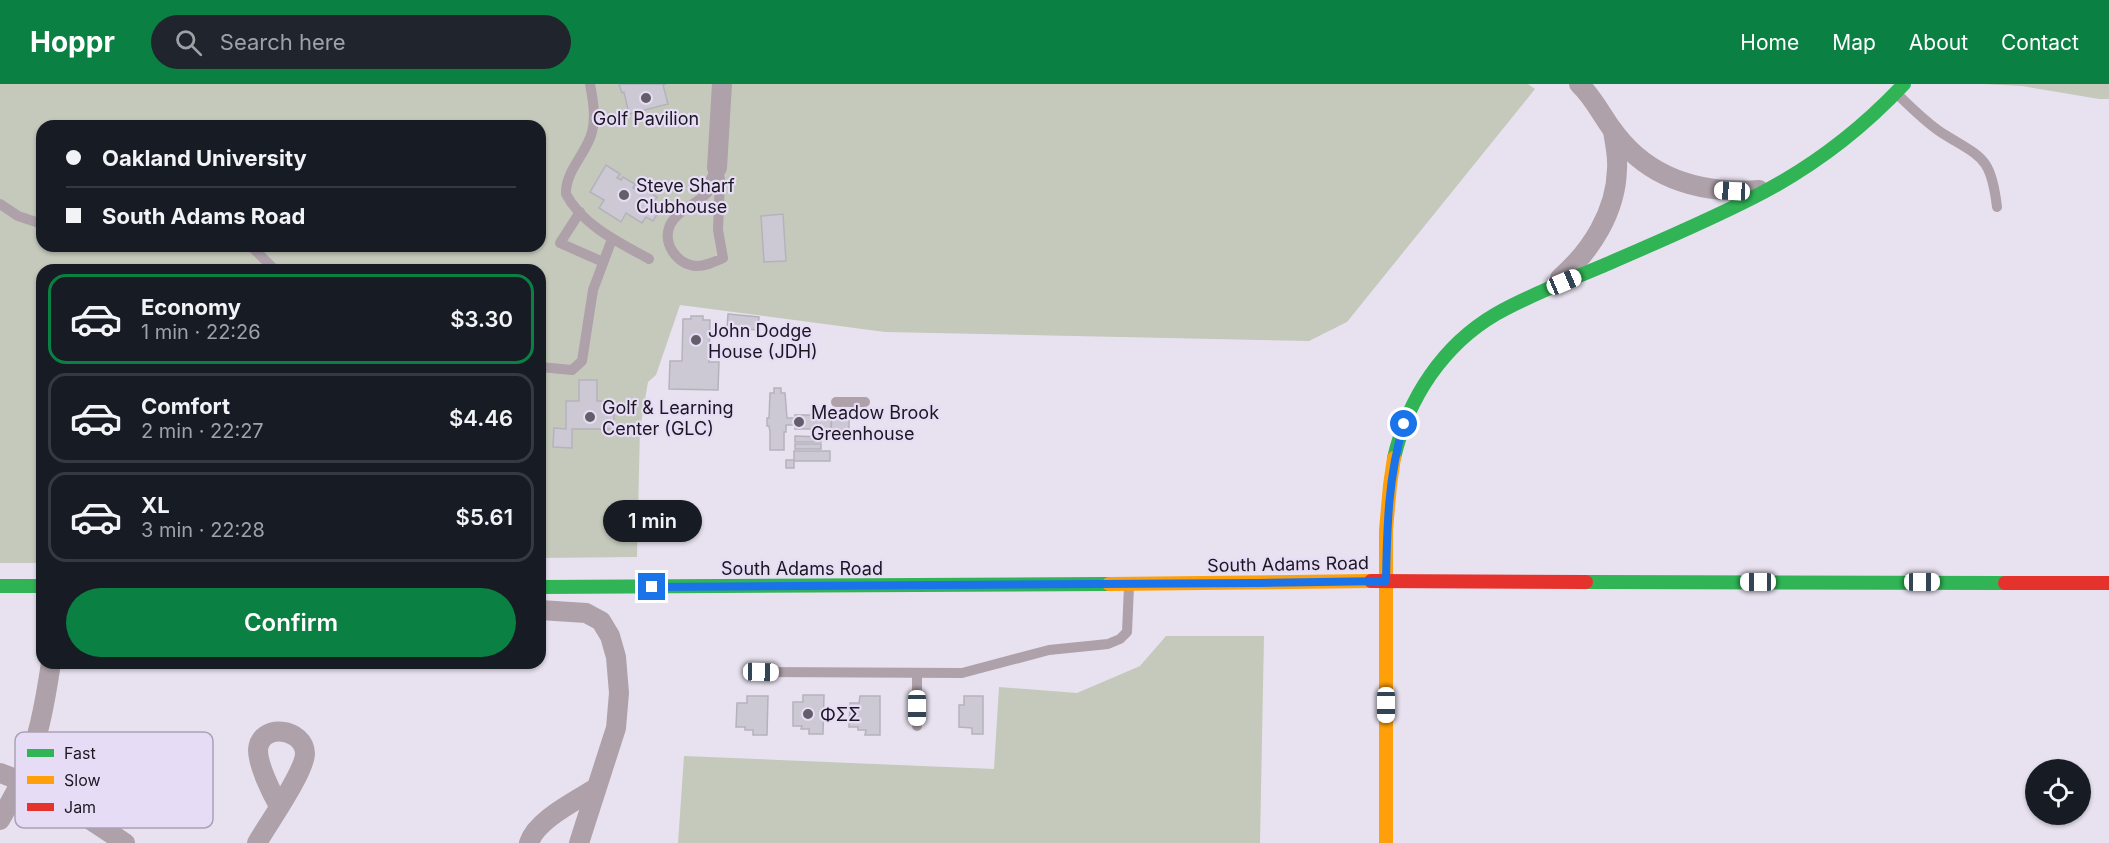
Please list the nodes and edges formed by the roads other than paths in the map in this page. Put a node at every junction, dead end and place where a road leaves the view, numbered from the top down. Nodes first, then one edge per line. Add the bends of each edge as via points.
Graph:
1 (590, 84) edge
2 (722, 84) edge
3 (1579, 84) edge
4 (1900, 89) edge
5 (1612, 129) junction
6 (717, 168) junction
7 (1774, 187) junction
8 (0, 204) edge
9 (1997, 207) dead end
10 (580, 212) junction
11 (36, 222) edge
12 (612, 239) junction
13 (257, 252) edge
14 (649, 259) dead end
15 (603, 262) junction
16 (270, 264) edge
17 (1543, 291) junction
18 (546, 368) edge
19 (836, 402) dead end
20 (865, 402) dead end
21 (1386, 581) junction
22 (1129, 583) junction
23 (2109, 583) edge
24 (0, 586) edge
25 (36, 586) edge
26 (546, 587) edge
27 (546, 611) edge
28 (50, 669) edge
29 (761, 672) dead end
30 (917, 673) junction
31 (917, 726) dead end
32 (37, 732) edge
33 (0, 773) edge
34 (15, 778) edge
35 (596, 788) junction
36 (15, 791) edge
37 (279, 806) dead end
38 (0, 820) edge
39 (102, 828) edge
40 (125, 843) edge
41 (257, 843) edge
42 (529, 843) edge
43 (579, 843) edge
44 (1386, 843) edge

1 - 10 lane via 593,130 566,188
2 - 6 street
3 - 5 street
4 - 7 main road via 1831,150
4 - 9 lane via 1942,133 1983,161 1993,179
5 - 7 street via 1633,154 1678,182 1717,190
5 - 17 street via 1617,170 1608,213 1589,247
6 - 6 lane via 708,192 682,209 668,234 674,254 694,266 723,258 718,230
7 - 17 main road
8 - 11 lane
10 - 12 lane
10 - 15 lane via 560,243
12 - 14 lane
12 - 15 lane
13 - 16 lane
15 - 18 lane via 593,290 582,361 572,370
17 - 21 main road via 1494,315 1458,341 1416,399 1404,424 1393,465
19 - 20 lane
21 - 22 main road, South Adams Road
21 - 23 main road, South Adams Road
21 - 44 main road
22 - 26 main road, South Adams Road
22 - 30 lane via 1128,628 1116,642 1049,650 972,671
24 - 25 main road
27 - 35 street via 591,615 601,621 616,657 616,728
28 - 32 street
29 - 30 lane
30 - 31 lane
33 - 34 street
35 - 42 street via 547,820
35 - 43 street
36 - 38 street
37 - 41 street
39 - 40 street

